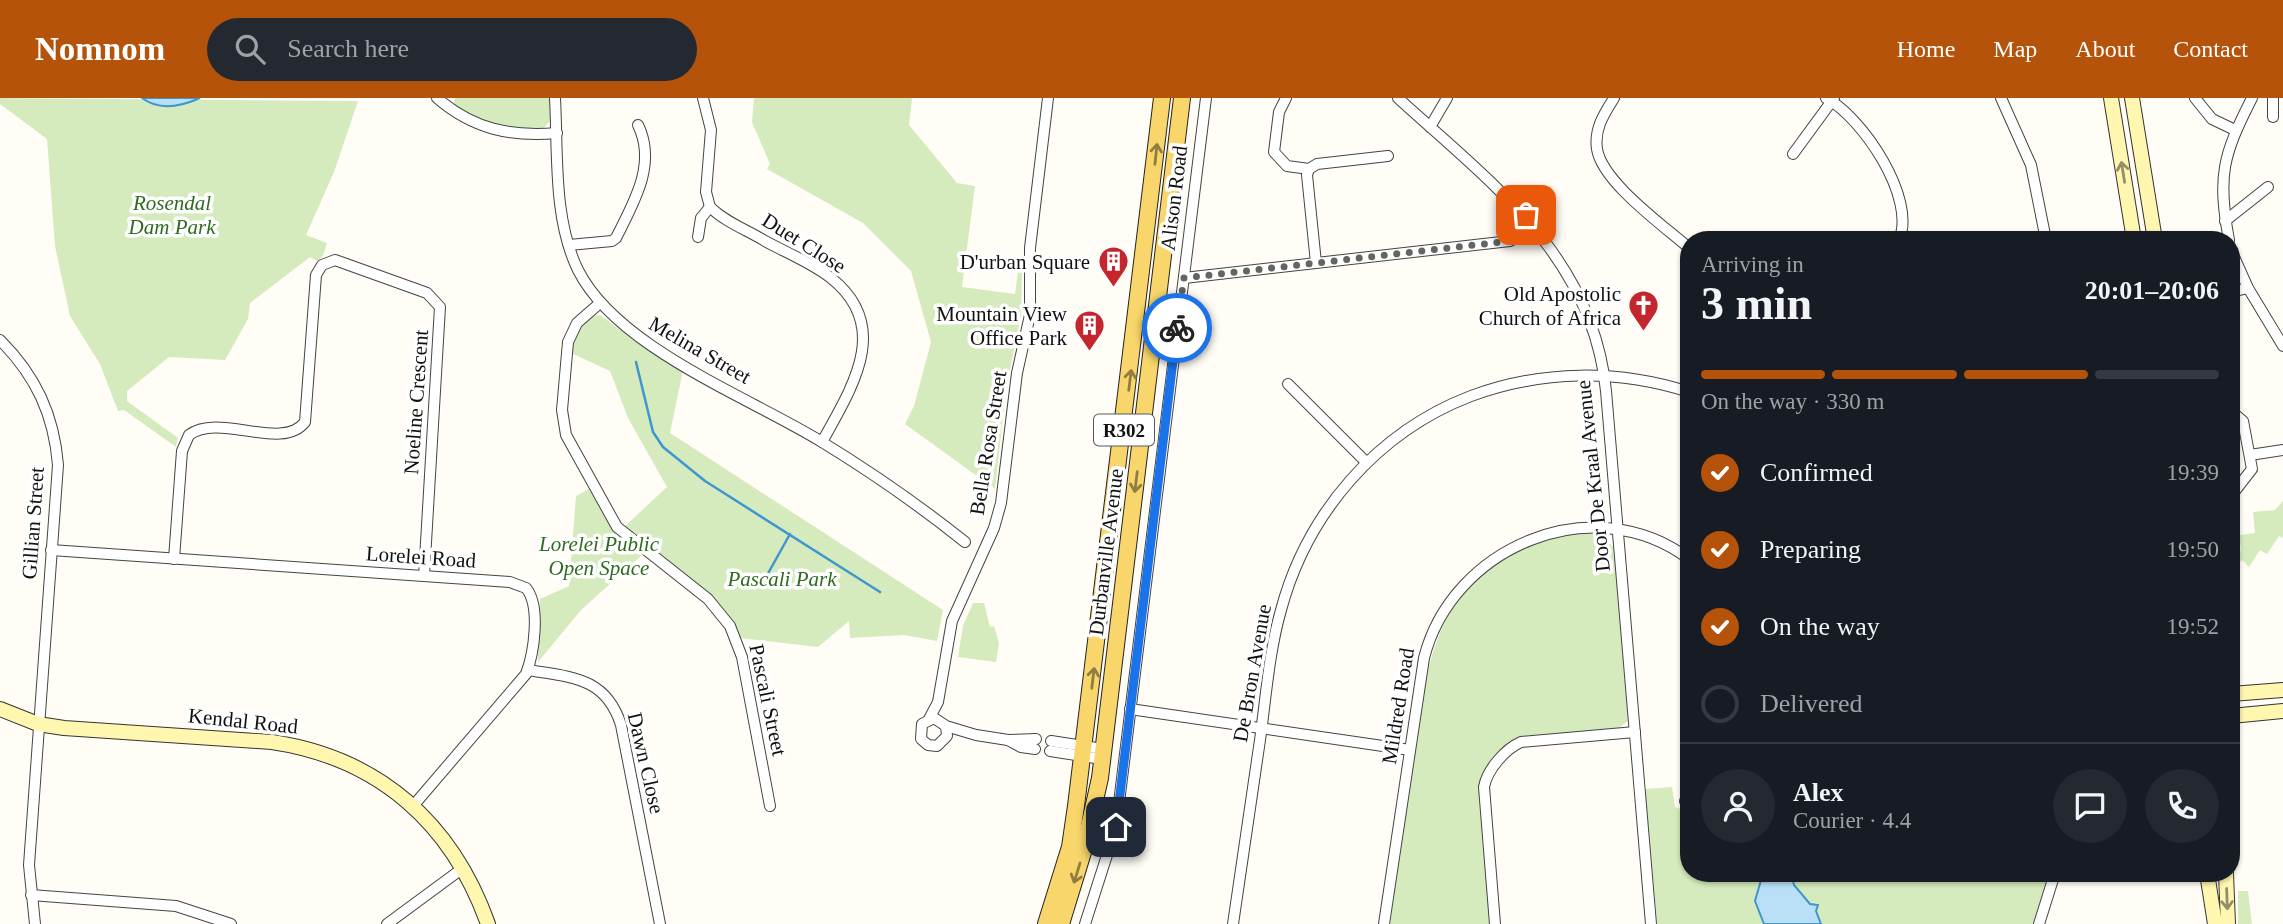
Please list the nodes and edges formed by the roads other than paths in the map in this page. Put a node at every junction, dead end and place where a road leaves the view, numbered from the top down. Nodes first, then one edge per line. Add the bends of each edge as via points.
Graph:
1 (437, 98) edge
2 (555, 98) edge
3 (703, 98) edge
4 (1048, 98) edge
5 (1163, 98) edge
6 (1182, 98) edge
7 (1206, 98) edge
8 (1286, 98) edge
9 (1398, 98) edge
10 (1447, 98) edge
11 (1614, 98) edge
12 (2001, 98) edge
13 (2111, 98) edge
14 (2132, 98) edge
15 (2195, 98) edge
16 (2252, 98) edge
17 (2273, 98) edge
18 (1830, 99) edge
19 (2273, 117) dead end
20 (638, 125) dead end
21 (1430, 127) junction
22 (2235, 130) junction
23 (557, 133) junction
24 (1793, 154) dead end
25 (1388, 156) dead end
26 (1309, 169) junction
27 (2268, 187) dead end
28 (710, 207) junction
29 (2225, 221) junction
30 (1535, 227) junction
31 (1900, 231) edge
32 (2044, 231) edge
33 (2133, 231) edge
34 (2154, 231) edge
35 (2227, 231) edge
36 (698, 237) dead end
37 (1680, 240) edge
38 (569, 245) junction
39 (1316, 262) junction
40 (2240, 270) edge
41 (1184, 278) junction
42 (2248, 288) junction
43 (2240, 290) edge
44 (600, 303) junction
45 (0, 340) edge
46 (2283, 346) edge
47 (1605, 375) junction
48 (1288, 384) dead end
49 (1680, 390) edge
50 (2240, 418) edge
51 (822, 442) junction
52 (2283, 450) edge
53 (2249, 455) junction
54 (1366, 462) junction
55 (2240, 485) edge
56 (1618, 529) junction
57 (965, 542) dead end
58 (51, 550) junction
59 (1680, 554) edge
60 (174, 559) junction
61 (424, 576) junction
62 (527, 670) junction
63 (2283, 690) edge
64 (2240, 693) edge
65 (938, 702) junction
66 (0, 709) edge
67 (1130, 709) junction
68 (2283, 711) edge
69 (2240, 715) edge
70 (929, 719) junction
71 (38, 724) junction
72 (945, 724) junction
73 (1261, 729) junction
74 (1635, 732) junction
75 (975, 735) junction
76 (945, 740) junction
77 (1036, 744) dead end
78 (1051, 746) dead end
79 (1410, 750) junction
80 (1083, 751) junction
81 (1103, 754) junction
82 (413, 806) junction
83 (771, 806) dead end
84 (463, 868) junction
85 (2052, 882) edge
86 (2208, 882) edge
87 (2226, 882) edge
88 (31, 895) junction
89 (34, 924) edge
90 (231, 924) edge
91 (387, 924) edge
92 (488, 924) edge
93 (660, 924) edge
94 (1046, 924) edge
95 (1061, 924) edge
96 (1085, 924) edge
97 (1233, 924) edge
98 (1384, 924) edge
99 (1495, 924) edge
100 (1651, 924) edge
101 (2039, 924) edge
102 (2215, 924) edge
103 (2228, 924) edge

1 - 23 street via 450,111 493,130 522,135
2 - 23 street, Melina Street
3 - 28 street via 711,130 706,192
4 - 65 street, Bella Rosa Street via 1030,248 1030,315 1017,373 1001,503 952,621
80 -> 5 main road, Durbanville Avenue / R302
6 -> 81 main road, Durbanville Avenue / R302
7 - 41 street, Alison Road
8 - 26 street via 1279,112 1274,152 1283,164
9 - 21 street, Door De Kraal Avenue
10 - 21 street
11 - 37 street via 1597,133 1602,163 1614,181
12 - 32 street via 2031,164
33 -> 13 street
14 - 34 street
15 - 22 street via 2212,119
16 - 22 street
17 - 19 street
18 - 24 street
18 - 31 street via 1885,163 1902,221
20 - 38 street via 647,147 640,184 616,238
21 - 30 street, Door De Kraal Avenue via 1512,200
22 - 29 street via 2225,156
23 - 38 street, Melina Street
25 - 26 street via 1317,164
26 - 39 street
27 - 29 street
28 - 36 street via 703,215
28 - 51 street, Duet Close via 829,276 858,315 864,349 860,370
29 - 35 street
30 - 39 street via 1510,241
30 - 47 street, Door De Kraal Avenue via 1576,293
38 - 44 street, Melina Street via 578,270
39 - 41 street
40 - 42 street
41 - 67 street, Alison Road
42 - 43 street
42 - 46 street
44 - 51 street, Melina Street via 643,340
44 - 83 street, Pascali Street via 577,323 568,342 562,410 566,435 617,527 708,599 730,626 742,657
45 - 58 street, Gillian Street via 32,377 52,424 58,465
47 - 49 street, De Bron Avenue
47 - 54 street, De Bron Avenue via 1542,378 1482,392 1410,427
47 - 56 street, Door De Kraal Avenue
48 - 54 street
50 - 53 street
51 - 57 street, Melina Street
52 - 53 street
53 - 55 street via 2251,471
54 - 73 street, De Bron Avenue via 1315,528 1285,596
56 - 59 street, Mildred Road via 1661,542
56 - 74 street, Door De Kraal Avenue
56 - 79 street, Mildred Road via 1580,528 1537,536 1502,553 1471,576 1442,613 1428,642
58 - 60 street, Lorelei Road
58 - 71 street, Gillian Street
60 - 61 street, Lorelei Road
60 - 61 street, Noeline Crescent via 182,451 189,435 209,427 290,433 304,422 316,275 322,265 335,260 427,293 440,307
61 - 62 street, Lorelei Road via 516,583 526,588 534,603
62 - 82 street, Lorelei Road via 519,686
62 - 93 street, Dawn Close via 576,678 597,688 612,704 621,725
63 - 64 street
65 - 70 street, Bella Rosa Street
65 - 72 street, Bella Rosa Street
66 - 71 street, Kendal Road
67 - 73 street
67 - 96 street, Alison Road via 1116,827
68 - 69 street
70 - 72 street
70 - 76 street via 919,729 923,743 932,747
71 - 82 street, Kendal Road via 289,745 359,769
71 - 88 street, Gillian Street
72 - 75 street
72 - 76 street
73 - 79 street
73 - 97 street, De Bron Avenue
74 - 99 street via 1521,742 1488,774 1484,787
74 - 100 street, Door De Kraal Avenue
75 - 76 street
75 - 77 street
78 - 80 street
79 - 98 street, Mildred Road
80 - 81 street
80 - 94 main road, Durbanville Avenue / R302 via 1070,847
81 -> 95 main road, Durbanville Avenue / R302 via 1090,827
82 - 84 street, Kendal Road
84 - 91 street
84 - 92 street, Kendal Road
85 - 101 street
86 - 102 street
87 -> 103 street
88 - 89 street, Gillian Street
88 - 90 street via 176,906

